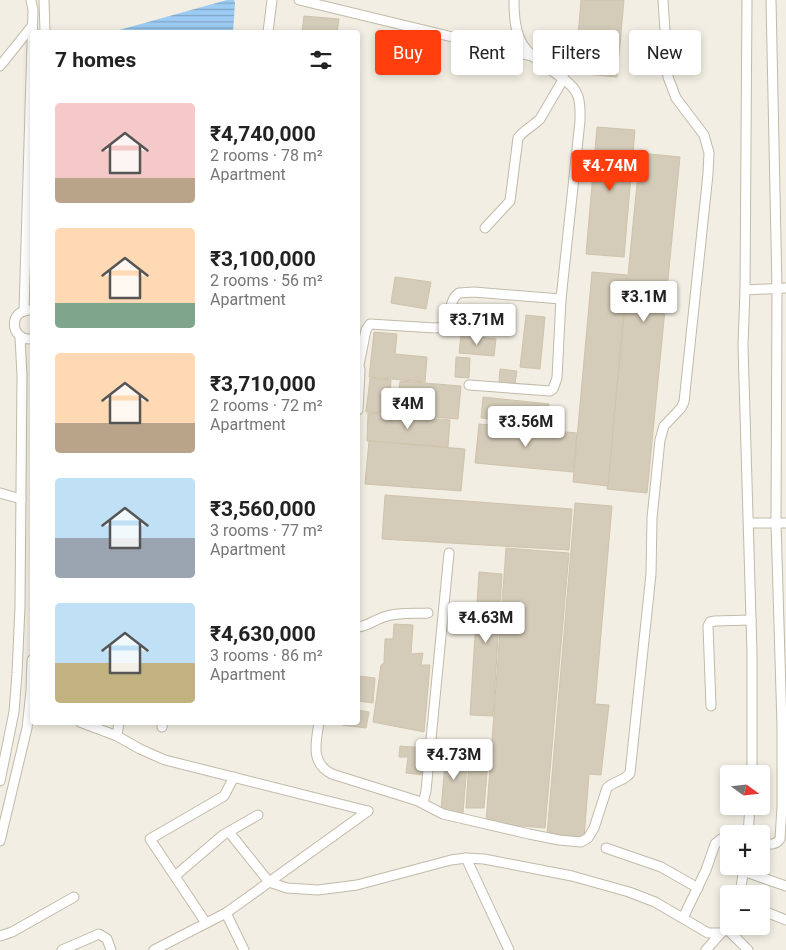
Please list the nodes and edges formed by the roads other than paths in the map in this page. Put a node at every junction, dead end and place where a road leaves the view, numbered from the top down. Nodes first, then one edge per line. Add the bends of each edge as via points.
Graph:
1 (31, 0) edge
2 (44, 0) edge
3 (272, 0) edge
4 (299, 0) edge
5 (514, 0) edge
6 (664, 0) edge
7 (747, 0) edge
8 (771, 0) edge
9 (32, 26) junction
10 (32, 30) edge
11 (45, 30) edge
12 (268, 30) edge
13 (531, 56) junction
14 (0, 66) edge
15 (564, 78) junction
16 (30, 168) edge
17 (485, 228) dead end
18 (781, 288) edge
19 (745, 290) junction
20 (561, 299) junction
21 (28, 310) edge
22 (20, 337) junction
23 (30, 339) edge
24 (360, 355) edge
25 (469, 385) dead end
26 (0, 493) edge
27 (21, 499) junction
28 (748, 523) junction
29 (776, 523) junction
30 (786, 524) edge
31 (449, 553) dead end
32 (428, 613) dead end
33 (751, 620) junction
34 (360, 628) edge
35 (30, 700) edge
36 (711, 706) dead end
37 (88, 725) edge
38 (119, 725) edge
39 (319, 725) edge
40 (117, 736) junction
41 (752, 765) edge
42 (234, 777) junction
43 (0, 781) edge
44 (423, 803) junction
45 (258, 816) dead end
46 (229, 832) junction
47 (720, 840) edge
48 (0, 841) edge
49 (770, 845) edge
50 (606, 848) dead end
51 (466, 858) junction
52 (759, 875) edge
53 (175, 876) junction
54 (269, 882) junction
55 (786, 886) edge
56 (698, 888) junction
57 (74, 897) dead end
58 (226, 913) junction
59 (770, 914) edge
60 (683, 918) junction
61 (786, 920) edge
62 (206, 923) junction
63 (720, 930) edge
64 (720, 935) edge
65 (732, 935) edge
66 (0, 936) edge
67 (62, 950) edge
68 (112, 950) edge
69 (154, 950) edge
70 (244, 950) edge
71 (509, 950) edge
72 (706, 950) edge
73 (748, 950) edge

1 - 9 street
2 - 11 street
3 - 12 street
4 - 13 street
5 - 13 street via 516,29
6 - 44 street via 670,86 704,135 709,153 684,402 664,426 660,440 652,518 651,574 630,773 606,788 591,833 581,842 443,814
7 - 19 street
8 - 18 street
9 - 10 street
9 - 14 street
13 - 15 street
15 - 17 street via 540,119 518,138 510,201
15 - 20 street via 577,93 580,121
16 - 21 street
18 - 19 street
18 - 29 street
19 - 28 street via 743,345
20 - 24 street via 458,293 444,326 370,324
20 - 25 street via 557,378 553,389
21 - 22 street via 17,316 14,325
22 - 23 street
22 - 27 street
26 - 27 street
27 - 43 street via 20,607 14,712
28 - 29 street
28 - 33 street
29 - 30 street
29 - 49 street via 782,726 781,834 777,843
31 - 44 street
32 - 34 street via 391,615
33 - 36 street via 715,621 708,626
33 - 41 street
35 - 48 street via 27,728
37 - 40 street
38 - 40 street
39 - 44 street via 316,753 325,770
40 - 42 street via 165,760
42 - 53 street via 224,796 150,839
42 - 54 street via 368,811
45 - 46 street
46 - 53 street
46 - 54 street
47 - 56 street via 715,844
50 - 56 street via 661,867
51 - 54 street via 364,884 318,890 286,888
51 - 60 street via 582,878 655,902
51 - 71 street
52 - 55 street
53 - 62 street
54 - 58 street
56 - 60 street
57 - 66 street
58 - 62 street
58 - 70 street
59 - 61 street
60 - 63 street via 708,933
62 - 69 street
64 - 72 street
65 - 73 street
67 - 68 street via 99,934

